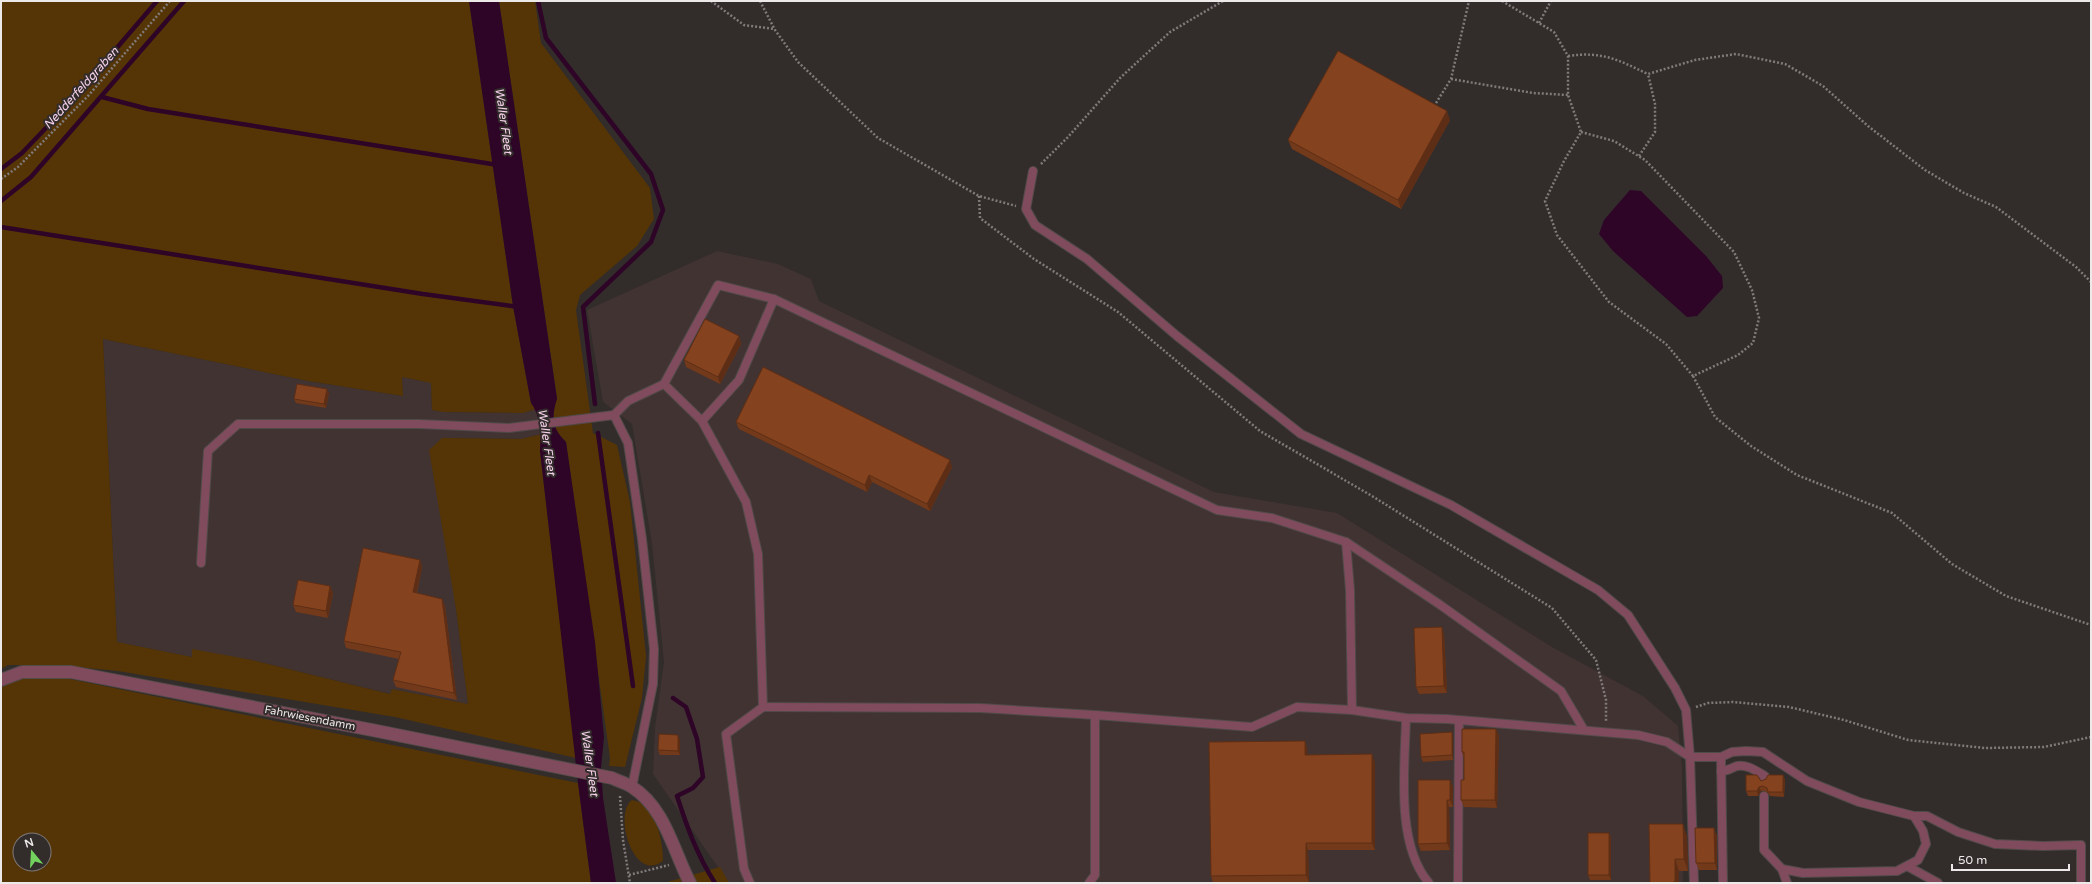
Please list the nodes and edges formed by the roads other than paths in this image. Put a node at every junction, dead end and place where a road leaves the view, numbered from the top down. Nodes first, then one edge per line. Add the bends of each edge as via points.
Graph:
1 (1033, 171) road end
2 (774, 299) junction
3 (664, 384) junction
4 (614, 415) junction
5 (702, 421) junction
6 (1346, 542) junction
7 (201, 562) dead end
8 (1, 680) edge
9 (763, 707) junction
10 (1352, 710) junction
11 (1095, 715) junction
12 (1406, 718) junction
13 (1459, 720) junction
14 (1584, 730) junction
15 (1690, 757) junction
16 (1721, 757) junction
17 (1721, 771) junction
18 (1764, 780) edge
19 (632, 787) junction
20 (1764, 796) edge
21 (1914, 816) junction
22 (1907, 866) junction
23 (1782, 869) junction
24 (690, 883) edge
25 (750, 883) edge
26 (1089, 883) edge
27 (1429, 883) edge
28 (1458, 883) edge
29 (1694, 883) edge
30 (1723, 883) edge
31 (1787, 883) edge
32 (1938, 883) edge
33 (2081, 883) edge

1 - 15 lane via 1026,208 1035,225 1087,259 1177,336 1301,434 1451,505 1598,590 1628,615 1676,688 1686,710
2 - 3 lane via 718,285
2 - 5 lane via 738,380
2 - 6 lane via 1217,510 1272,518
3 - 4 lane via 628,401
3 - 5 lane
4 - 7 lane via 509,428 419,424 238,424 208,451
4 - 19 lane via 628,443 654,649 653,684
5 - 9 lane via 746,502 758,554
6 - 10 lane via 1350,590
6 - 14 lane via 1439,604 1561,691
8 - 19 street, Fahrwiesendamm via 22,672 71,672 575,769
9 - 11 lane via 980,708
9 - 25 lane via 726,734 744,869
10 - 11 lane via 1296,707 1252,727
10 - 12 lane
11 - 26 lane via 1095,875
12 - 13 lane
12 - 27 lane via 1405,810 1412,854 1423,877
13 - 14 lane
13 - 28 lane
14 - 15 lane via 1638,735 1667,742
15 - 16 lane
15 - 29 lane
16 - 17 lane
16 - 21 lane via 1732,752 1763,752 1807,781 1859,802
17 - 18 lane via 1738,766 1749,767 1765,776
17 - 30 lane
19 - 24 street, Fahrwiesendamm via 650,803 664,823
20 - 23 lane via 1764,850
21 - 22 lane via 1923,831 1926,844 1918,860
21 - 33 lane via 1927,816 1958,832 1996,844 2081,844
22 - 23 lane via 1898,871 1803,873
22 - 32 lane
23 - 31 lane

